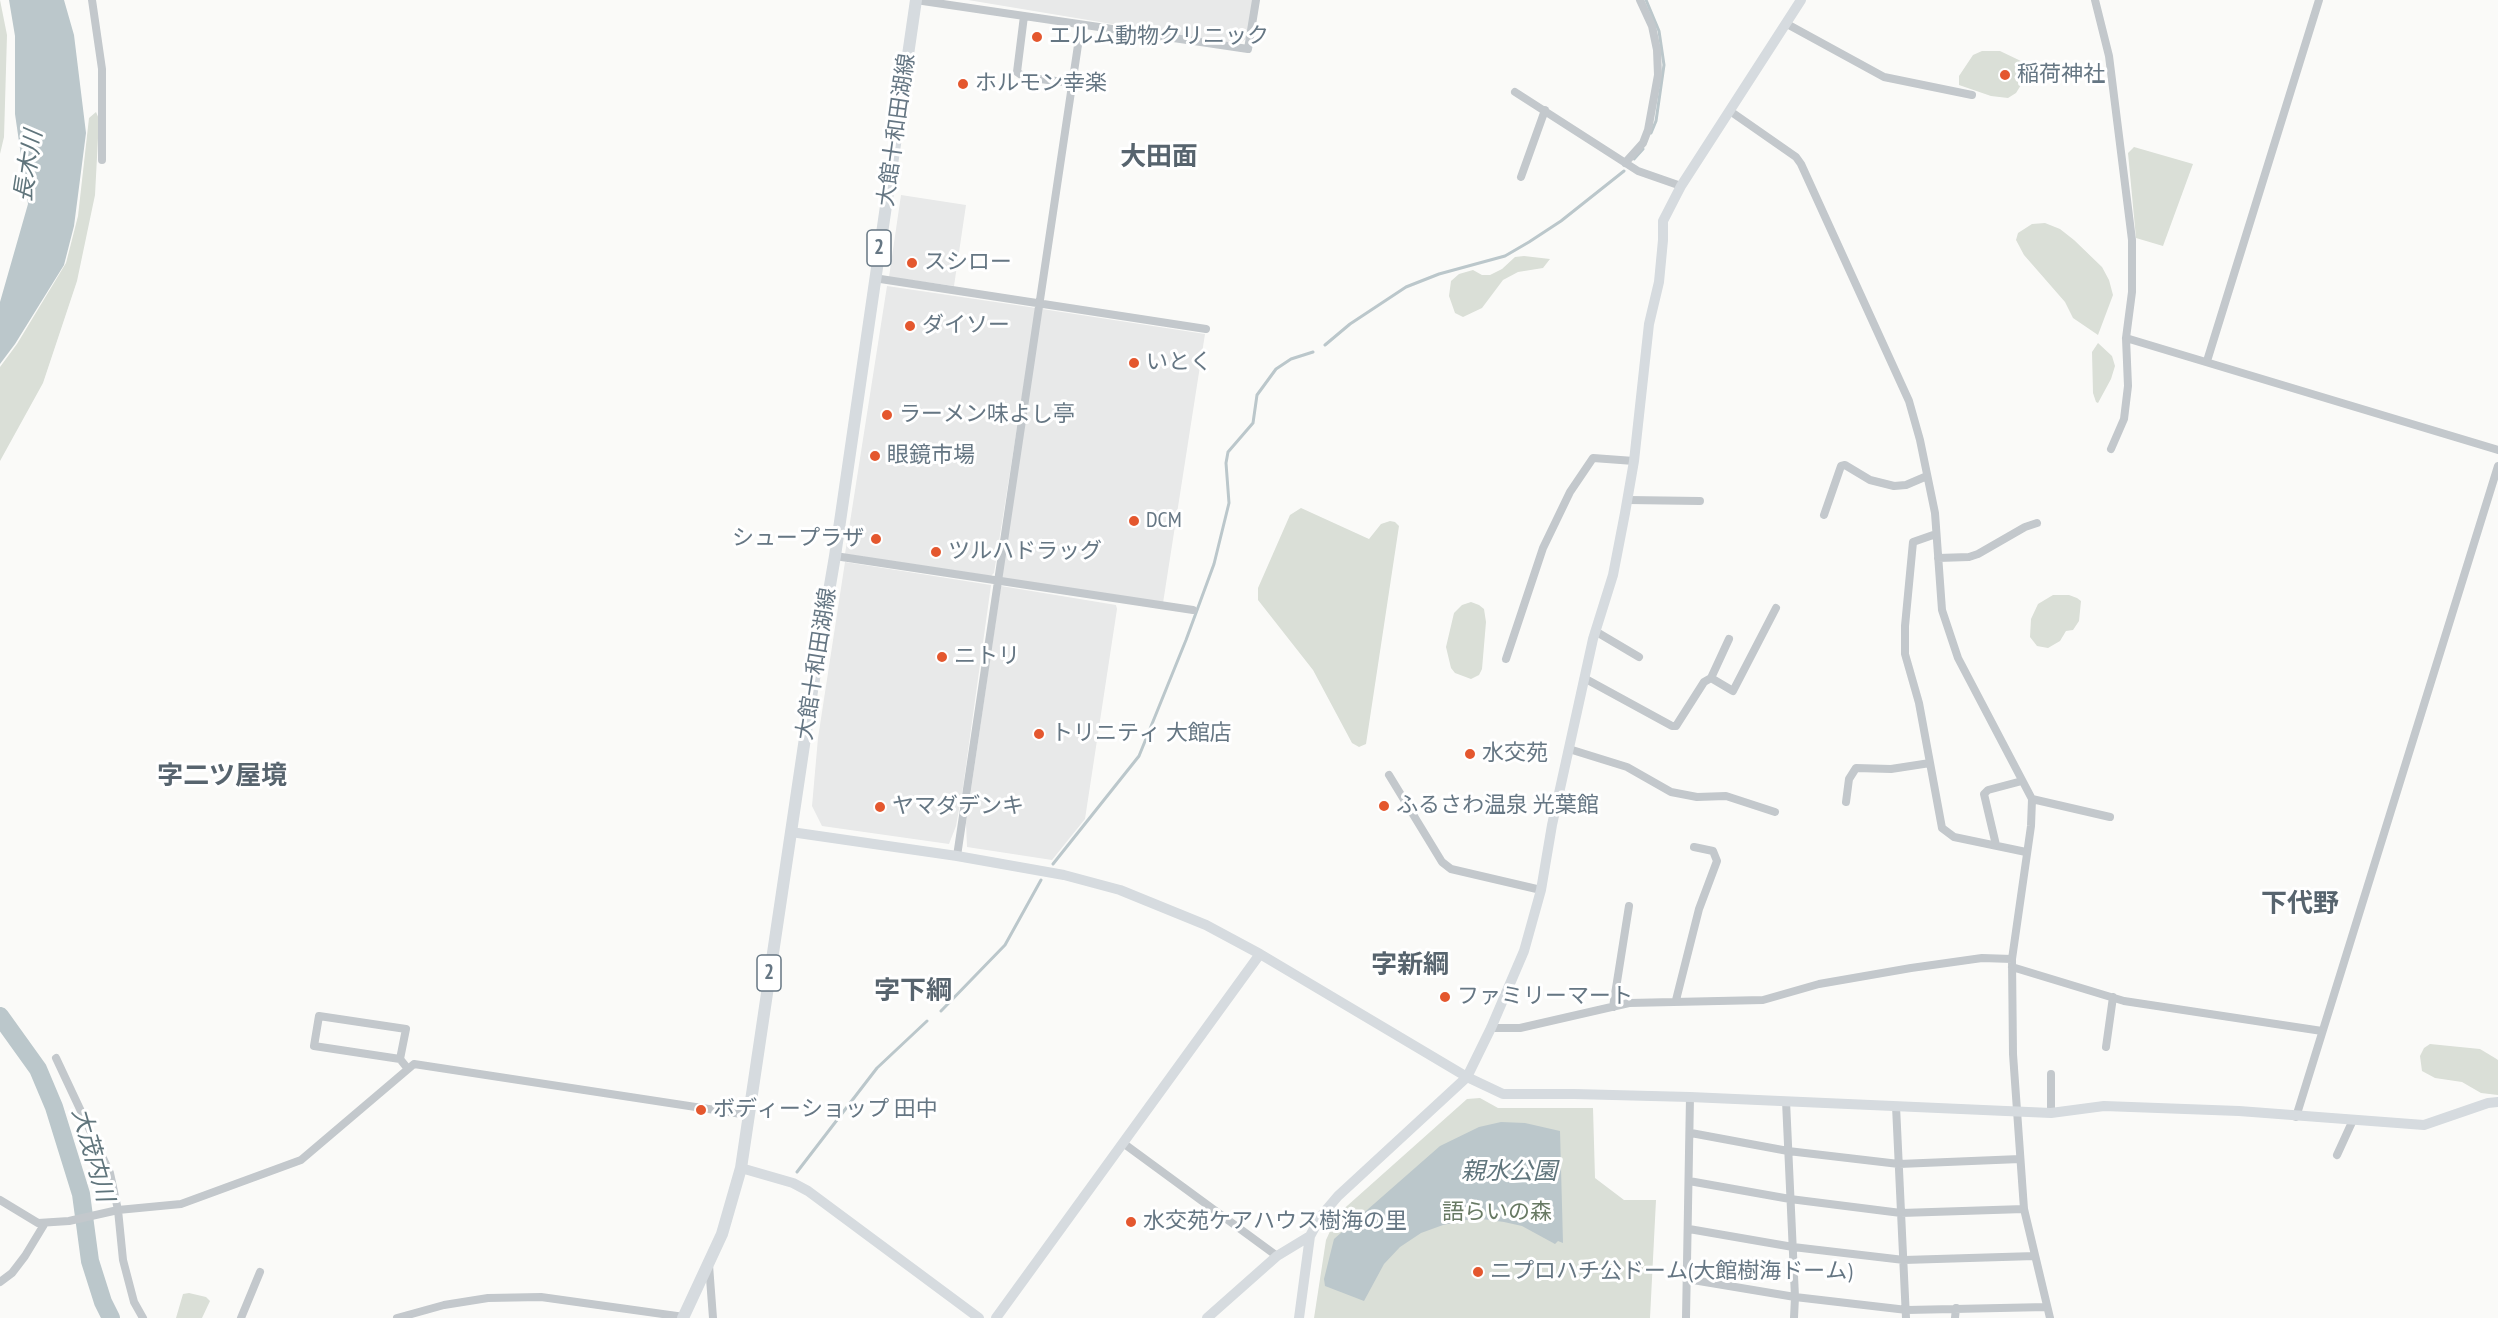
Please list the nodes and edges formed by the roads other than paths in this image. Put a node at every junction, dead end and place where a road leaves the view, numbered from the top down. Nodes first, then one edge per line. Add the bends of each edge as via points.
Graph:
1 (92, 0) edge
2 (916, 0) edge
3 (1256, 0) edge
4 (1640, 0) edge
5 (2095, 0) edge
6 (2319, 0) edge
7 (1797, 2) edge
8 (1024, 16) junction
9 (1787, 24) junction
10 (1081, 25) junction
11 (1072, 83) junction
12 (1515, 92) dead end
13 (1972, 95) dead end
14 (1545, 110) junction
15 (1730, 111) junction
16 (102, 160) dead end
17 (1625, 163) junction
18 (1521, 177) dead end
19 (1681, 186) junction
20 (874, 278) junction
21 (1039, 303) junction
22 (1206, 329) dead end
23 (2126, 338) junction
24 (2207, 361) junction
25 (2111, 449) dead end
26 (2498, 450) edge
27 (1634, 461) junction
28 (2498, 466) edge
29 (1927, 476) junction
30 (1628, 500) junction
31 (1700, 501) dead end
32 (1824, 515) dead end
33 (2037, 522) dead end
34 (1936, 534) junction
35 (835, 556) junction
36 (1938, 558) junction
37 (997, 581) junction
38 (1776, 608) dead end
39 (1192, 610) dead end
40 (1595, 631) junction
41 (1729, 639) dead end
42 (1639, 657) dead end
43 (1506, 659) dead end
44 (1584, 678) junction
45 (1712, 678) junction
46 (1569, 750) junction
47 (1930, 763) junction
48 (1389, 775) dead end
49 (2022, 781) junction
50 (2032, 799) junction
51 (1846, 802) dead end
52 (1776, 812) dead end
53 (2110, 817) dead end
54 (791, 832) junction
55 (1996, 845) junction
56 (1694, 847) dead end
57 (2026, 852) junction
58 (957, 856) junction
59 (1541, 890) junction
60 (1629, 906) dead end
61 (1260, 954) junction
62 (2012, 963) junction
63 (2113, 997) junction
64 (1676, 1000) junction
65 (1612, 1007) junction
66 (1491, 1028) junction
67 (2322, 1031) junction
68 (2106, 1047) dead end
69 (56, 1058) dead end
70 (400, 1059) junction
71 (408, 1069) junction
72 (2051, 1074) dead end
73 (1467, 1077) junction
74 (1690, 1097) junction
75 (1786, 1101) junction
76 (2498, 1102) edge
77 (1896, 1106) junction
78 (2016, 1113) junction
79 (2051, 1113) junction
80 (748, 1115) junction
81 (2296, 1117) junction
82 (2353, 1120) junction
83 (1691, 1133) junction
84 (1123, 1143) junction
85 (1788, 1151) junction
86 (2337, 1155) dead end
87 (2020, 1159) junction
88 (1899, 1164) junction
89 (741, 1168) junction
90 (1689, 1180) junction
91 (1790, 1199) junction
92 (0, 1200) edge
93 (2024, 1209) junction
94 (116, 1211) junction
95 (1902, 1213) junction
96 (45, 1223) junction
97 (1689, 1229) junction
98 (1310, 1236) junction
99 (1793, 1247) junction
100 (1277, 1256) junction
101 (2035, 1256) junction
102 (1904, 1260) junction
103 (709, 1262) junction
104 (260, 1272) dead end
105 (1687, 1279) junction
106 (0, 1282) edge
107 (1795, 1297) junction
108 (2046, 1307) junction
109 (1956, 1308) junction
110 (1906, 1314) edge
111 (683, 1317) edge
112 (143, 1318) edge
113 (241, 1318) edge
114 (397, 1318) edge
115 (713, 1318) edge
116 (979, 1318) edge
117 (996, 1318) edge
118 (1207, 1318) edge
119 (1299, 1318) edge
120 (1686, 1318) edge
121 (1794, 1318) edge
122 (1955, 1318) edge
123 (2050, 1318) edge

1 - 16 street via 102,69
2 - 8 street
2 - 20 main road, 大館十和田湖線 / 2
3 - 10 street via 1248,49
4 - 17 street via 1652,26 1658,75 1648,130
5 - 23 street via 2109,56 2133,240
6 - 24 street
7 - 9 street
8 - 10 street
8 - 11 street via 1017,72 1024,77
9 - 13 street via 1884,77
9 - 15 street
10 - 11 street
11 - 21 street
12 - 14 street
14 - 17 street
14 - 18 street
15 - 19 street
15 - 29 street via 1801,164 1909,401
17 - 19 street
19 - 27 street via 1662,221 1659,282 1649,324
20 - 21 street
20 - 35 main road, 大館十和田湖線 / 2
21 - 22 street
21 - 37 street
23 - 24 street
23 - 25 street via 2128,386 2124,419
24 - 26 street
27 - 30 street
27 - 43 street via 1593,458 1570,492 1543,548
28 - 67 street
29 - 32 street via 1894,486 1841,466
29 - 34 street
30 - 31 street
30 - 40 street via 1613,574
33 - 36 street via 1978,555
34 - 36 street
34 - 47 street via 1913,542 1905,626 1905,654
35 - 37 street
35 - 54 main road, 大館十和田湖線 / 2
36 - 49 street via 1942,610 1958,658
37 - 39 street
37 - 58 street
38 - 45 street via 1733,691
40 - 42 street
40 - 44 street
41 - 45 street
44 - 45 street via 1676,726 1704,682
44 - 46 street
46 - 52 street via 1627,767 1671,792 1697,797 1726,796
46 - 59 street
47 - 51 street via 1891,769 1856,768 1849,778
47 - 55 street via 1941,828 1954,837
48 - 59 street via 1442,862 1451,869
49 - 50 street
49 - 55 street via 1984,794
50 - 53 street
50 - 57 street
54 - 58 street
54 - 80 main road, 大館十和田湖線 / 2
55 - 57 street
56 - 64 street via 1713,851 1717,861 1699,909
57 - 62 street
58 - 61 street via 1065,875 1120,890 1206,925
59 - 66 street via 1524,951
60 - 65 street
61 - 73 street
61 - 84 street
62 - 63 street
62 - 64 street via 1982,958 1911,968 1819,984 1763,1000
62 - 78 street
63 - 67 street
63 - 68 street
64 - 65 street
65 - 66 street via 1520,1028
66 - 73 street
67 - 81 street
69 - 94 street via 110,1173
70 - 70 street via 314,1046 319,1016 406,1029
70 - 71 street
71 - 80 street via 423,1064
71 - 94 street via 301,1160 181,1204
72 - 79 street
73 - 74 street via 1503,1094
73 - 98 street via 1338,1196
74 - 75 street
74 - 83 street
75 - 77 street
75 - 85 street
76 - 82 street via 2424,1125
77 - 78 street
77 - 88 street
78 - 79 street
78 - 87 street
79 - 81 street via 2104,1106
80 - 89 main road, 大館十和田湖線 / 2
81 - 82 street
82 - 86 street
83 - 85 street
83 - 90 street
84 - 100 street
84 - 117 street
85 - 88 street
85 - 91 street
87 - 88 street
87 - 93 street
88 - 95 street
89 - 103 main road, 大館十和田湖線 / 2 via 722,1234
89 - 116 street via 808,1191
90 - 91 street
90 - 97 street
91 - 95 street
91 - 99 street
92 - 96 street via 38,1223
93 - 95 street
93 - 101 street
94 - 96 street
94 - 112 street via 123,1260 134,1302
95 - 102 street
96 - 106 street via 25,1256
97 - 99 street
97 - 105 street
98 - 100 street
98 - 119 street
99 - 102 street
99 - 107 street
100 - 118 street
101 - 102 street
101 - 108 street
102 - 110 street
103 - 111 main road, 大館十和田湖線 / 2
103 - 115 street
104 - 113 street
105 - 107 street
105 - 120 street
107 - 110 street
107 - 121 street
108 - 109 street
108 - 123 street
109 - 110 street
109 - 122 street
111 - 114 street via 541,1297 488,1298

